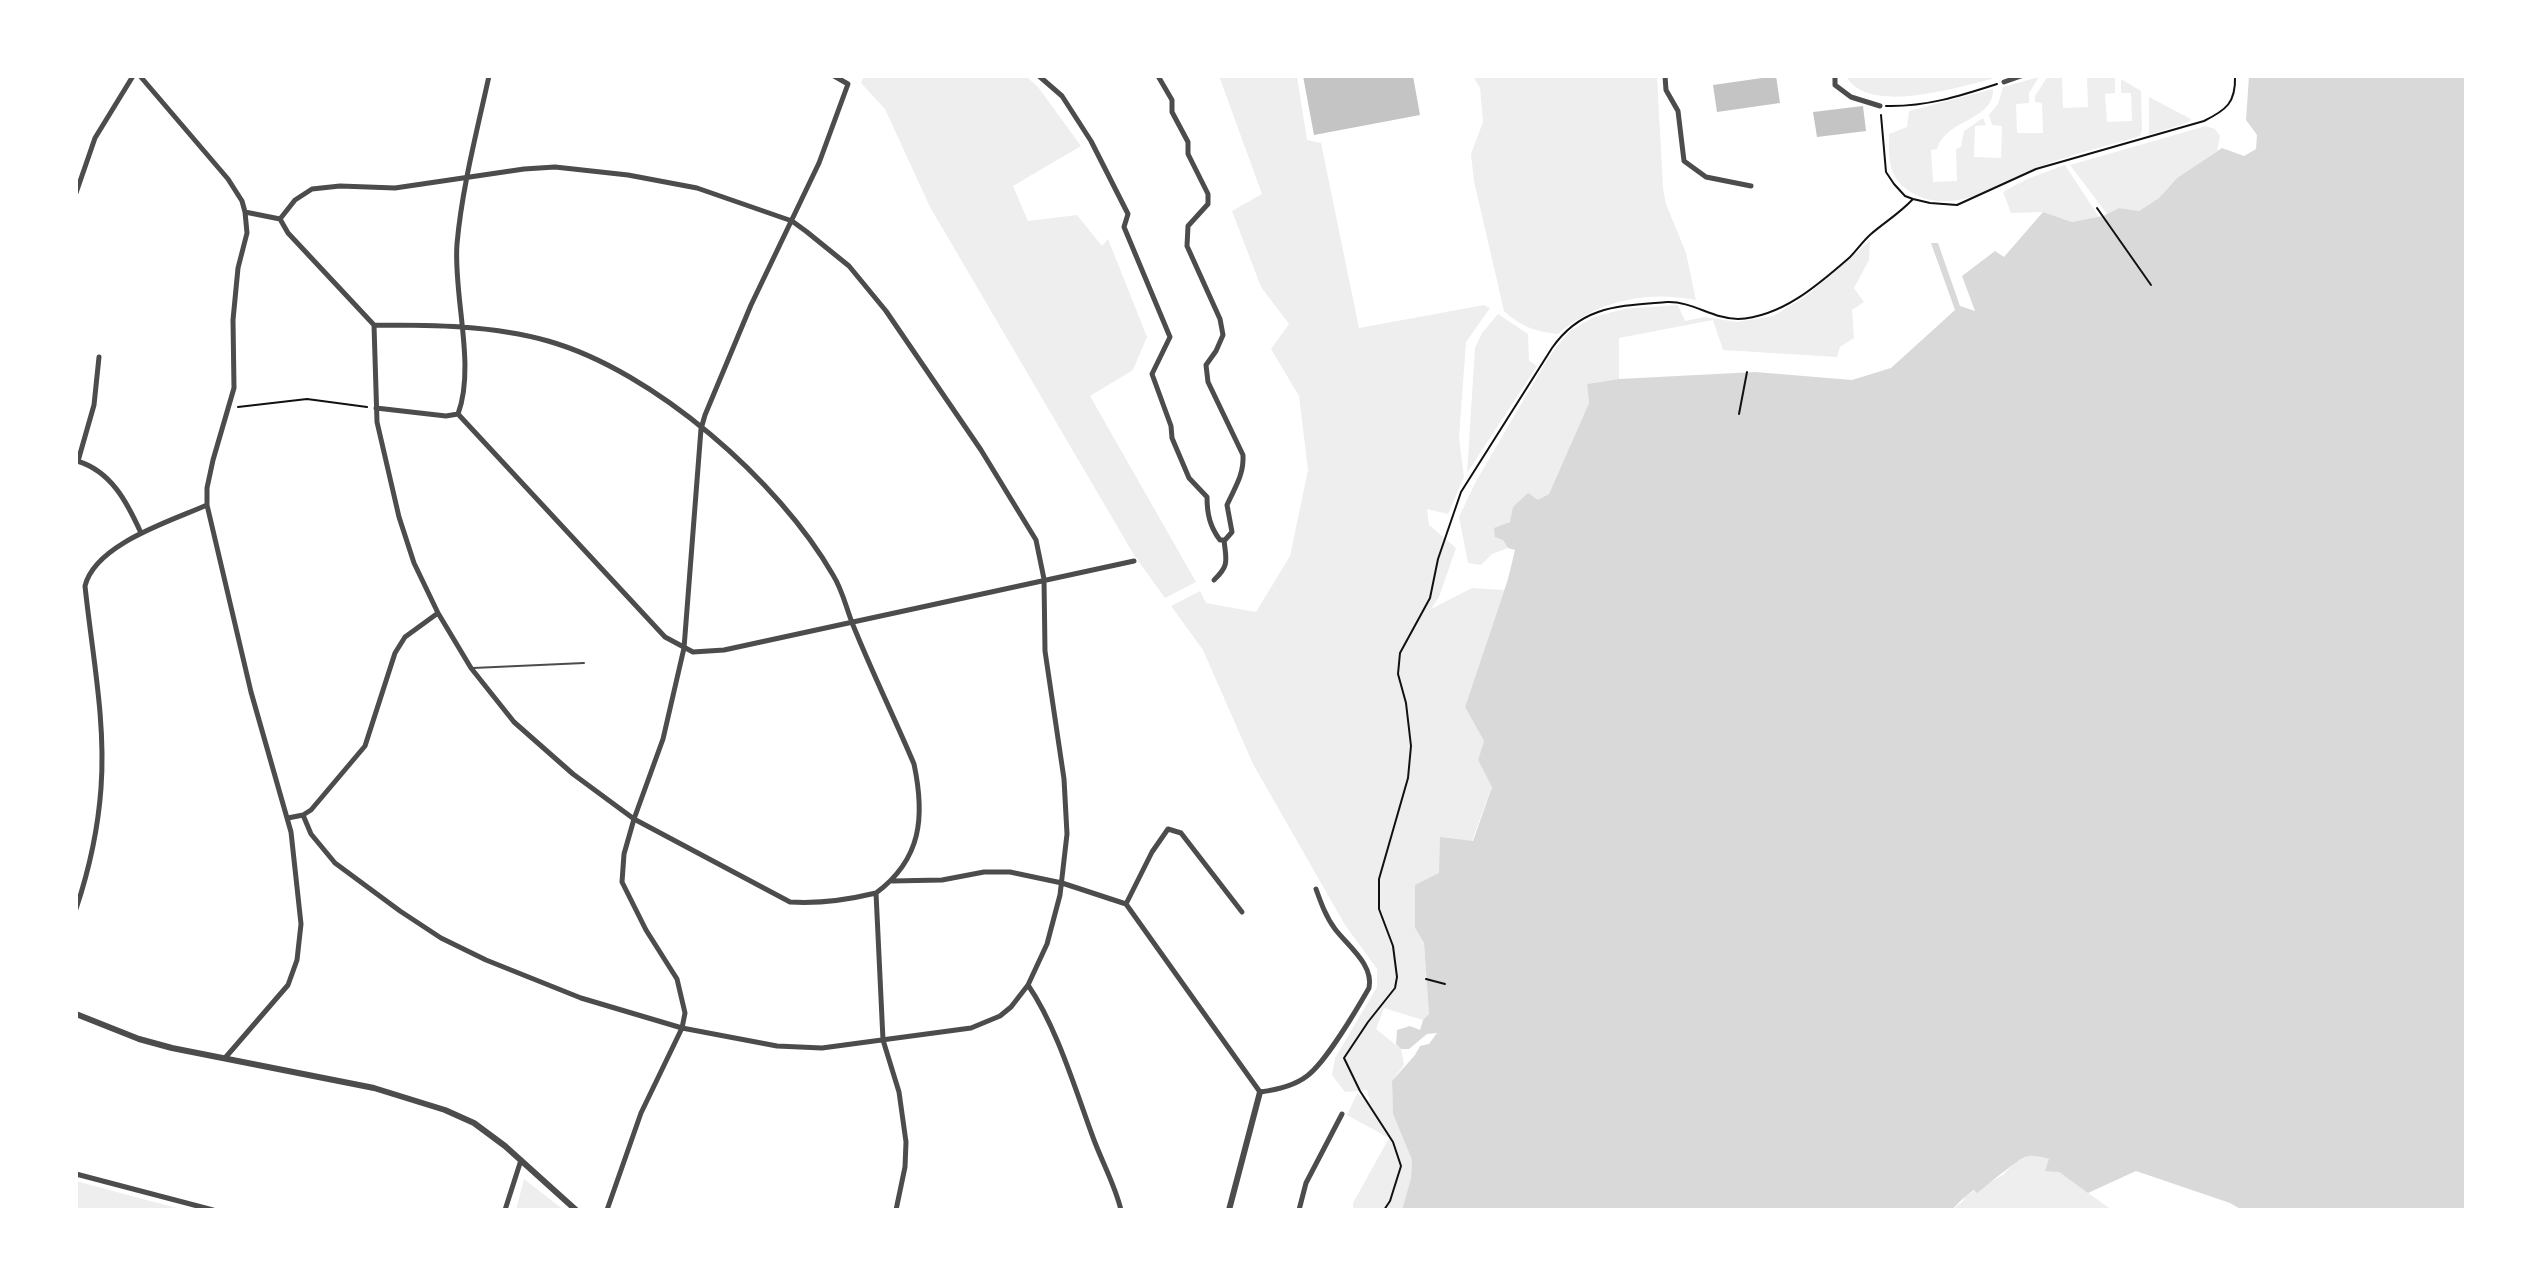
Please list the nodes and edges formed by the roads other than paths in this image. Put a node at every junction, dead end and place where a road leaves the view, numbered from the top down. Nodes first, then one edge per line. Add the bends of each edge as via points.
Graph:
1 (133, 76) edge
2 (140, 76) edge
3 (489, 76) edge
4 (834, 76) edge
5 (851, 76) edge
6 (1039, 76) edge
7 (1158, 76) edge
8 (1665, 76) edge
9 (1835, 76) edge
10 (2021, 76) edge
11 (2004, 82) road end
12 (848, 84) junction
13 (1880, 106) road end
14 (468, 177) junction
15 (1751, 186) dead end
16 (76, 193) edge
17 (245, 212) junction
18 (280, 219) junction
19 (792, 221) junction
20 (374, 325) junction
21 (462, 328) junction
22 (99, 357) dead end
23 (376, 408) junction
24 (458, 414) junction
25 (701, 429) junction
26 (77, 461) edge
27 (207, 505) junction
28 (141, 533) junction
29 (1224, 540) junction
30 (1134, 561) dead end
31 (1044, 579) junction
32 (1214, 580) dead end
33 (438, 613) junction
34 (852, 622) junction
35 (684, 648) junction
36 (584, 663) dead end
37 (471, 668) junction
38 (303, 815) junction
39 (288, 818) junction
40 (634, 819) junction
41 (892, 881) junction
42 (1062, 883) junction
43 (1316, 889) dead end
44 (876, 893) junction
45 (1126, 904) junction
46 (76, 909) edge
47 (1242, 912) dead end
48 (1028, 985) junction
49 (76, 1014) edge
50 (682, 1028) junction
51 (883, 1040) junction
52 (225, 1058) junction
53 (1260, 1092) junction
54 (1342, 1114) dead end
55 (521, 1160) junction
56 (76, 1174) edge
57 (213, 1210) edge
58 (505, 1210) edge
59 (576, 1210) edge
60 (607, 1210) edge
61 (896, 1210) edge
62 (1121, 1210) edge
63 (1229, 1210) edge
64 (1299, 1210) edge

1 - 16 street via 95,138
2 - 17 street via 228,179
3 - 14 street
4 - 12 street
5 - 12 street
6 - 29 street via 1062,96 1128,214 1124,227 1170,337 1152,374 1158,396 1189,478 1207,497 1210,523
7 - 29 street via 1208,194 1208,204 1188,226 1187,246 1223,335 1206,365 1208,382 1243,455 1244,468 1227,505 1232,532
8 - 15 street via 1678,111 1684,161 1706,177
9 - 13 street via 1835,85 1851,97
10 - 11 street
12 - 19 street
14 - 18 street via 395,188 312,189
14 - 19 street via 555,167 628,175 697,188
14 - 21 street via 457,246
17 - 18 street
17 - 27 street via 247,233 236,291 234,388 213,460
18 - 20 street
19 - 25 street
19 - 31 street via 849,266 902,332 1022,515 1036,540
20 - 21 street
20 - 23 street
21 - 24 street via 465,387
21 - 25 street via 511,333 569,349 636,383
22 - 26 street via 94,405
23 - 24 street
23 - 33 street via 399,517
24 - 35 street via 665,637
25 - 34 street via 779,499 834,576
25 - 35 street
26 - 28 street via 110,481
27 - 28 street
27 - 39 street via 251,692
28 - 46 street via 93,567 85,586 102,776 94,844
29 - 32 street via 1227,558
30 - 31 street
31 - 34 street
31 - 42 street via 1045,651 1067,808
33 - 37 street
33 - 38 street via 405,637 365,746
34 - 35 street via 704,653
34 - 41 street via 919,786 919,829
35 - 40 street via 663,739
36 - 37 lane
37 - 40 street via 514,722
38 - 39 street
38 - 50 street via 335,863 441,938 581,998
39 - 52 street via 301,924 297,960 288,985
40 - 44 street via 790,902
40 - 50 street via 622,882 677,979 685,1013
41 - 42 street via 996,872
41 - 44 street
42 - 45 street
42 - 48 street via 1047,944
43 - 53 street via 1334,928 1365,966 1369,988 1307,1077
44 - 51 street
45 - 47 street via 1168,829 1181,833
45 - 53 street
48 - 51 street via 1000,1016 979,1025
48 - 62 street via 1053,1033
49 - 52 street via 139,1039
50 - 51 street via 777,1046 822,1048
50 - 60 street via 641,1113
51 - 61 street via 899,1092 906,1142
52 - 55 street via 428,1104 474,1123
53 - 63 street
54 - 64 street via 1309,1175
55 - 58 street
55 - 59 street
56 - 57 street

